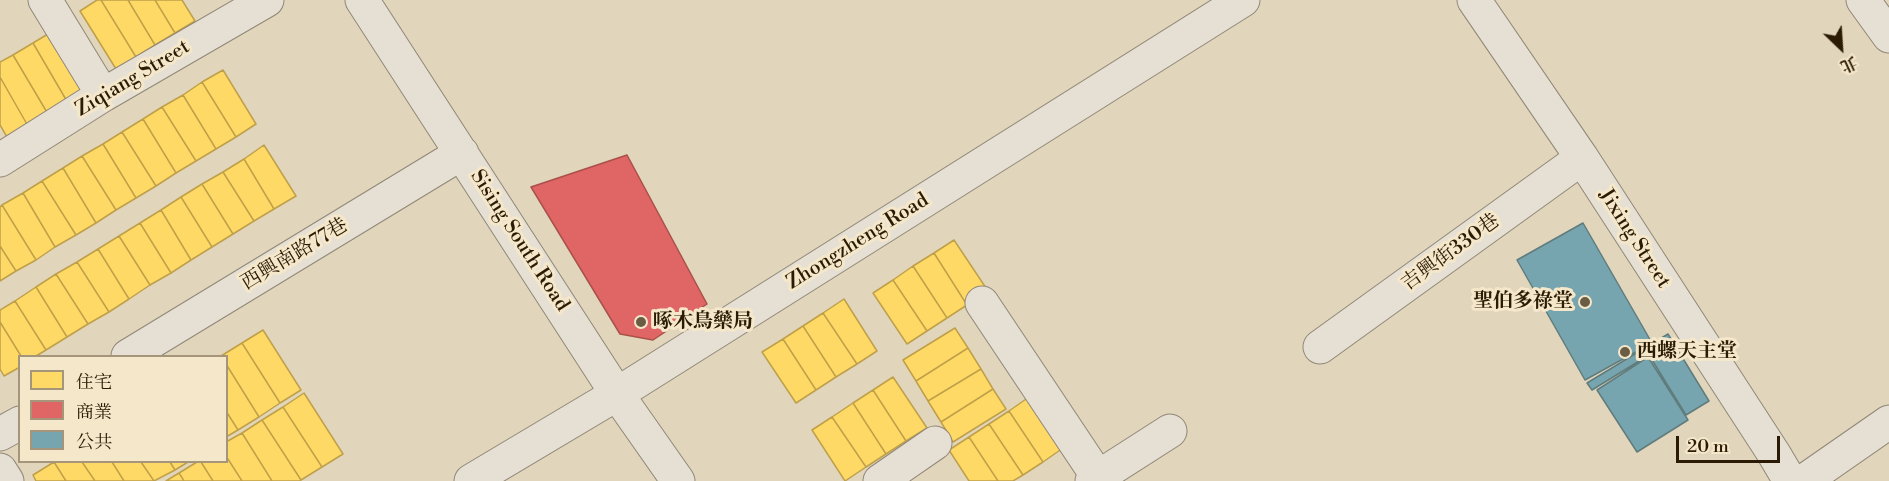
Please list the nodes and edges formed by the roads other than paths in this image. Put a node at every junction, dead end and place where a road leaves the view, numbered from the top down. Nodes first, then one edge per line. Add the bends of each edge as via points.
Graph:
1 (45, 0) edge
2 (267, 0) edge
3 (362, 0) edge
4 (1243, 0) edge
5 (1474, 0) edge
6 (1863, 0) edge
7 (1889, 36) edge
8 (103, 95) junction
9 (462, 153) junction
10 (1582, 158) junction
11 (0, 160) edge
12 (982, 303) dead end
13 (1320, 347) dead end
14 (131, 355) edge
15 (617, 394) junction
16 (1889, 422) edge
17 (18, 424) edge
18 (1170, 431) dead end
19 (0, 435) edge
20 (935, 443) dead end
21 (0, 470) edge
22 (1095, 479) edge
23 (8, 481) edge
24 (471, 481) edge
25 (678, 481) edge
26 (880, 481) edge
27 (1790, 481) edge
28 (1804, 481) edge

1 - 8 street
2 - 8 street, Ziqiang Street
3 - 9 street, Sising South Road
4 - 15 street, Zhongzheng Road
5 - 10 street, Jixing Street
6 - 7 street
8 - 11 street, Ziqiang Street
9 - 14 street, 西興南路77巷
9 - 15 street, Sising South Road
10 - 13 street, 吉興街330巷
10 - 27 street, Jixing Street
12 - 22 street
15 - 24 street, Zhongzheng Road
15 - 25 street, Sising South Road
16 - 28 street
17 - 19 street
18 - 22 street
20 - 26 street
21 - 23 street

